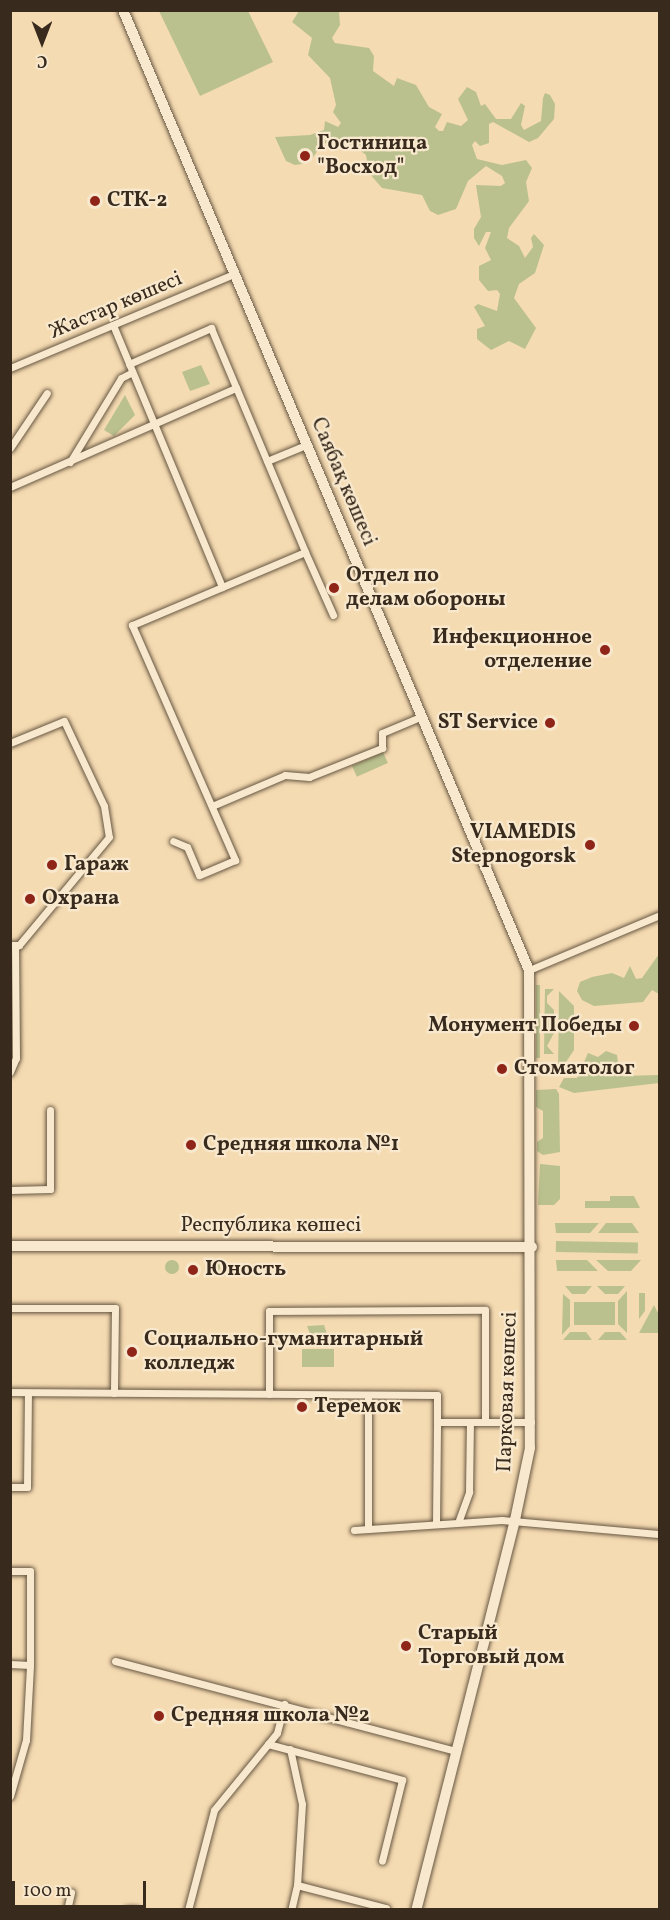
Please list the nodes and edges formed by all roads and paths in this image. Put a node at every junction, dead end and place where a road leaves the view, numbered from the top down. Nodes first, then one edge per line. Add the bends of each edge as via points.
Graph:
1 (123, 10) edge
2 (234, 274) junction
3 (113, 325) junction
4 (129, 364) junction
5 (10, 368) edge
6 (131, 373) junction
7 (236, 388) junction
8 (46, 393) dead end
9 (154, 424) junction
10 (306, 444) junction
11 (10, 448) edge
12 (267, 461) junction
13 (70, 462) junction
14 (10, 487) edge
15 (305, 552) junction
16 (222, 587) junction
17 (333, 615) dead end
18 (420, 717) junction
19 (10, 743) edge
20 (212, 806) junction
21 (173, 841) dead end
22 (660, 915) edge
23 (13, 945) edge
24 (529, 970) junction
25 (14, 1058) edge
26 (10, 1072) edge
27 (50, 1110) dead end
28 (10, 1190) edge
29 (10, 1246) edge
30 (532, 1247) junction
31 (10, 1308) edge
32 (10, 1392) edge
33 (28, 1393) junction
34 (114, 1393) junction
35 (269, 1394) junction
36 (368, 1395) junction
37 (437, 1422) junction
38 (470, 1422) junction
39 (485, 1422) junction
40 (531, 1422) junction
41 (10, 1487) edge
42 (459, 1520) junction
43 (515, 1520) junction
44 (436, 1523) junction
45 (368, 1529) junction
46 (354, 1530) dead end
47 (660, 1534) edge
48 (10, 1571) edge
49 (115, 1661) dead end
50 (10, 1664) edge
51 (30, 1665) junction
52 (284, 1704) junction
53 (268, 1744) junction
54 (290, 1749) junction
55 (456, 1751) junction
56 (11, 1793) edge
57 (382, 1861) dead end
58 (297, 1885) junction
59 (71, 1892) dead end
60 (386, 1908) edge
61 (67, 1910) edge
62 (128, 1910) edge
63 (136, 1910) edge
64 (188, 1910) edge
65 (291, 1910) edge
66 (416, 1910) edge

1 - 2 street, Саябақ көшесі
2 - 3 street, Жастар көшесі
2 - 10 street, Саябақ көшесі
3 - 4 street
3 - 5 street, Жастар көшесі
4 - 6 street
4 - 7 street via 211,328
6 - 9 street
6 - 13 street via 121,378
7 - 9 street
7 - 12 street
8 - 11 street
9 - 13 street
9 - 16 street
10 - 12 street
10 - 18 street, Саябақ көшесі
12 - 15 street
13 - 14 street
15 - 16 street
15 - 17 street
16 - 20 street via 132,625
18 - 20 street via 382,733 382,748 309,777 285,775
18 - 24 street, Саябақ көшесі
19 - 23 street via 64,721 104,806 109,837
20 - 21 street via 235,860 199,875 187,847
22 - 24 street
23 - 25 street
24 - 30 street, Парковая көшесі
25 - 26 street
27 - 28 street via 50,1189
29 - 30 street, Республика көшесі
30 - 40 street, Парковая көшесі
31 - 34 street via 115,1308
32 - 33 street
33 - 34 street
33 - 41 street via 27,1487
34 - 35 street
35 - 36 street
35 - 39 street via 269,1311 485,1310
36 - 37 street via 436,1395
36 - 45 street
37 - 38 street
37 - 44 street
38 - 39 street
38 - 42 street via 469,1492
39 - 40 street
40 - 43 street, Парковая көшесі via 527,1469
42 - 43 street
42 - 44 street
43 - 47 street
43 - 55 street, Парковая көшесі
44 - 45 street
45 - 46 street
48 - 51 street via 30,1571
49 - 52 street
50 - 51 street
51 - 56 street via 26,1740
52 - 53 street via 276,1733
52 - 55 street
53 - 54 street
53 - 64 street via 214,1810
54 - 57 street via 402,1779
54 - 58 street via 302,1803
55 - 66 street, Парковая көшесі
58 - 60 street
58 - 65 street
59 - 61 street
62 - 63 street

